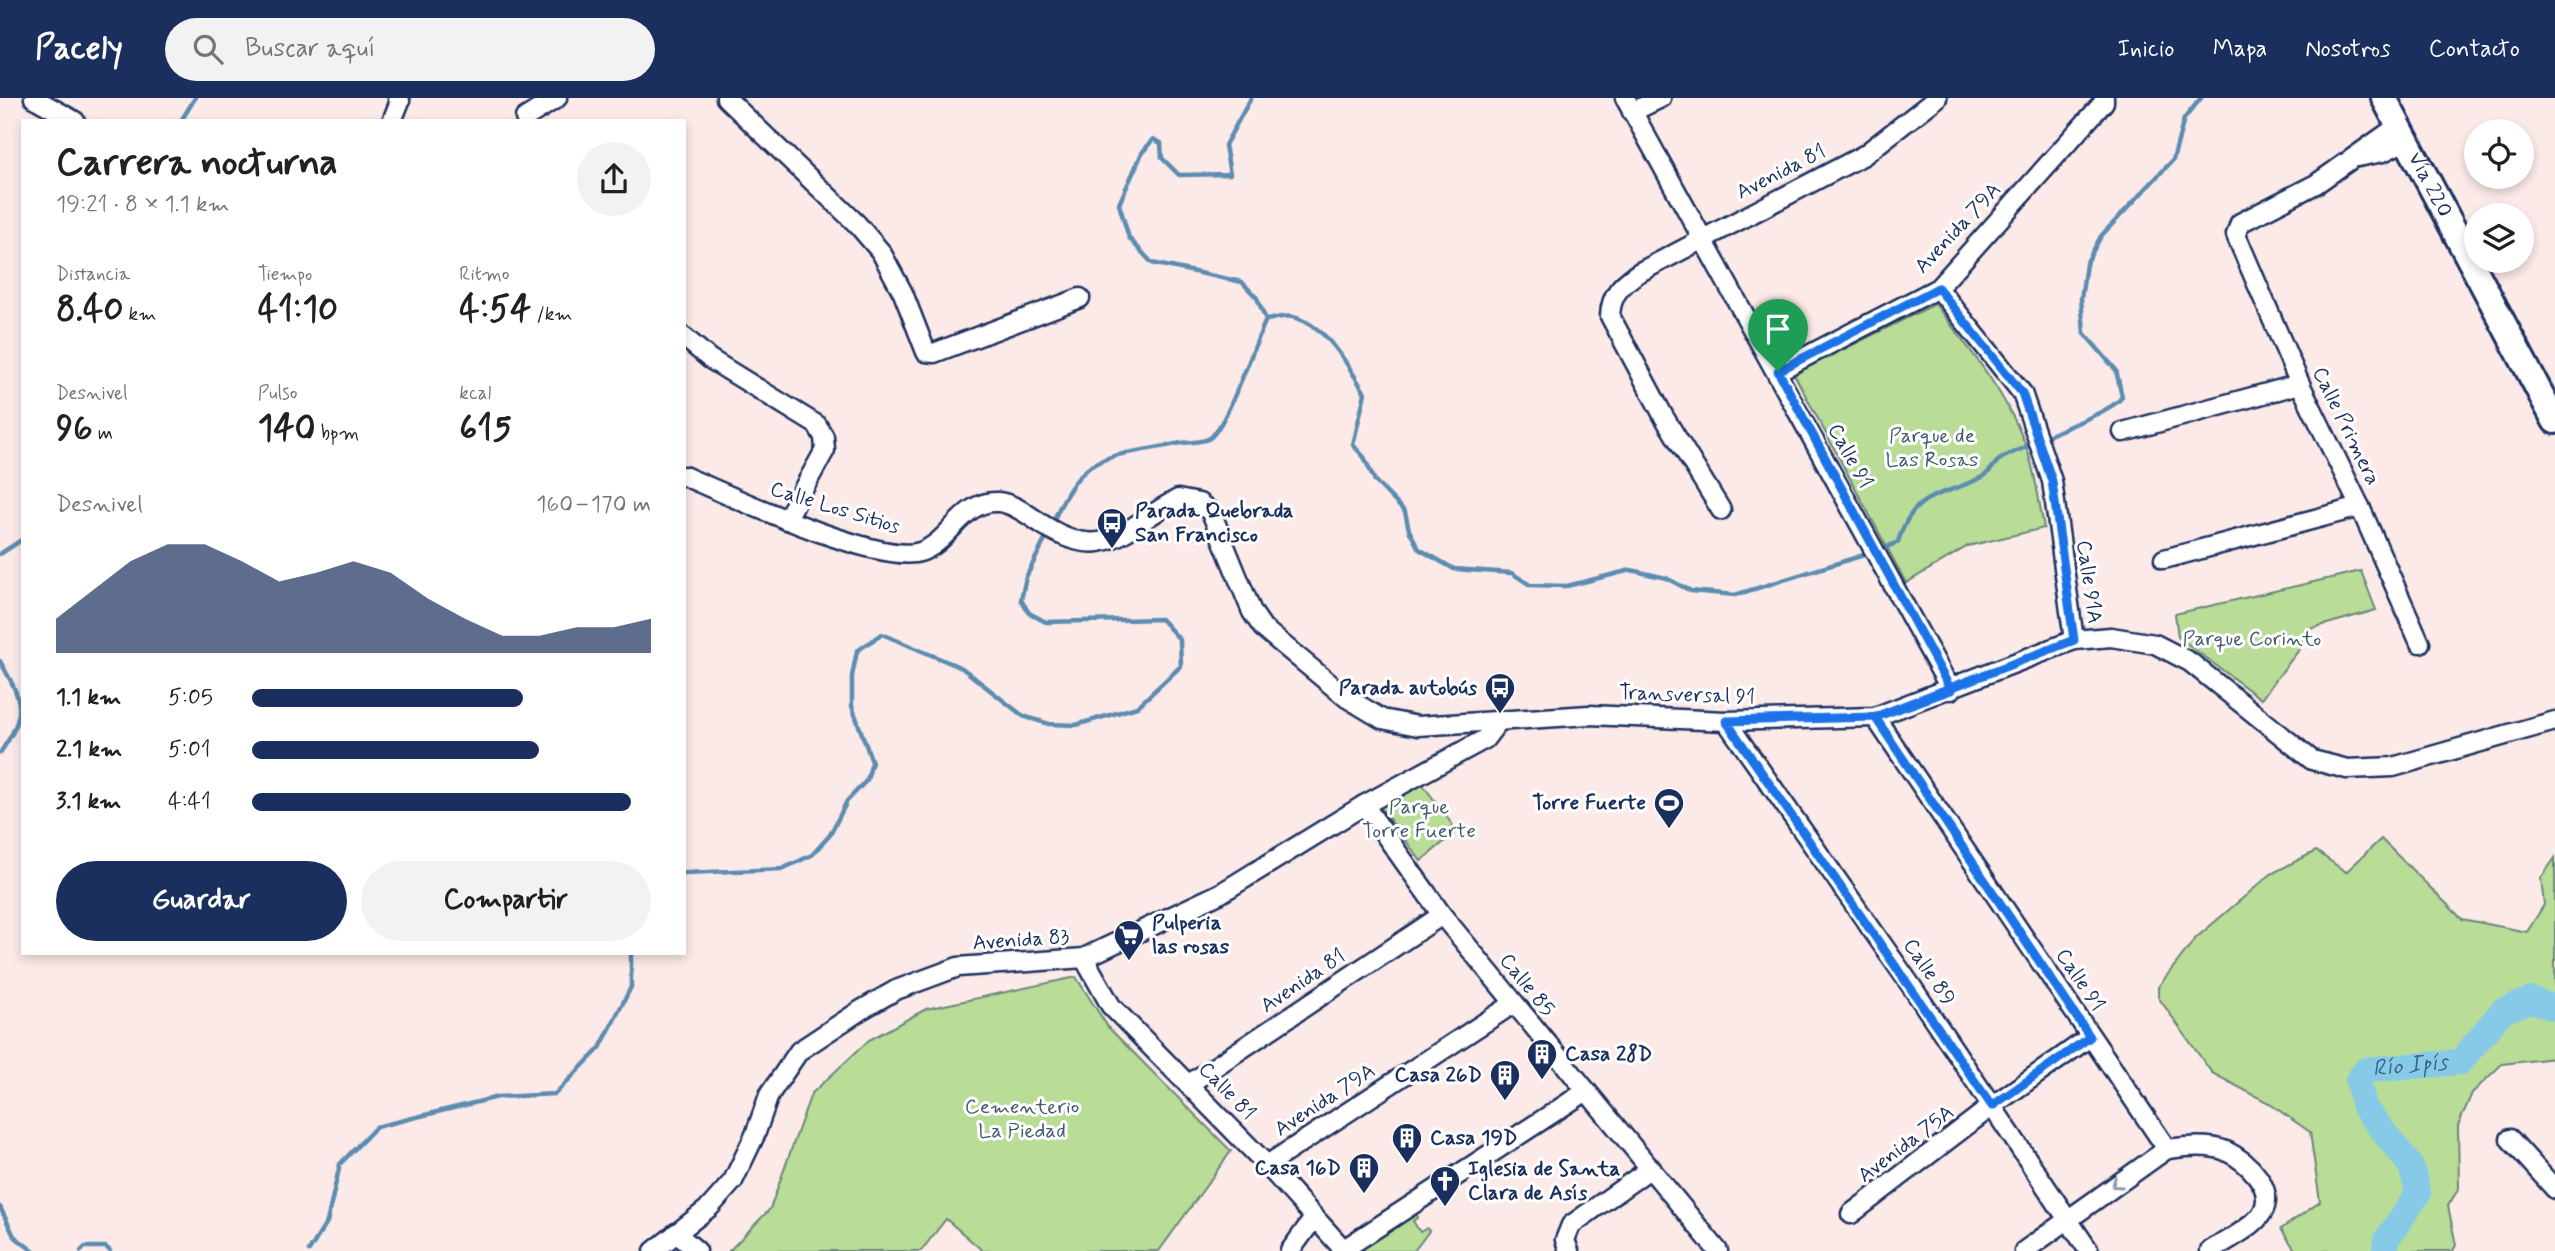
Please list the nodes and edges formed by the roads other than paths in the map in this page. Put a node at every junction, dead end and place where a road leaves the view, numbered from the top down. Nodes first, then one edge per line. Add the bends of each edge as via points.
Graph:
1 (34, 98) edge
2 (398, 98) edge
3 (526, 98) edge
4 (557, 98) edge
5 (726, 98) edge
6 (1661, 98) edge
7 (1937, 98) edge
8 (2104, 98) edge
9 (2384, 98) edge
10 (1629, 105) edge
11 (71, 119) edge
12 (393, 119) edge
13 (524, 119) edge
14 (2395, 140) junction
15 (2355, 158) junction
16 (1703, 237) junction
17 (1938, 288) junction
18 (1080, 298) dead end
19 (686, 339) edge
20 (1778, 371) junction
21 (2300, 384) junction
22 (2555, 421) edge
23 (2123, 432) dead end
24 (686, 477) edge
25 (2360, 507) junction
26 (1721, 510) dead end
27 (786, 520) junction
28 (2164, 559) dead end
29 (2074, 640) junction
30 (2420, 643) dead end
31 (1951, 690) junction
32 (1875, 717) junction
33 (1726, 721) junction
34 (2555, 721) edge
35 (1498, 722) junction
36 (1364, 805) junction
37 (1442, 915) junction
38 (1084, 958) junction
39 (1513, 1004) junction
40 (2090, 1037) junction
41 (1189, 1084) junction
42 (1584, 1092) junction
43 (1992, 1106) junction
44 (2510, 1139) dead end
45 (2167, 1149) junction
46 (1267, 1165) junction
47 (1651, 1168) junction
48 (2555, 1189) edge
49 (1851, 1214) dead end
50 (1314, 1219) junction
51 (2066, 1219) junction
52 (676, 1233) junction
53 (1567, 1245) edge
54 (1343, 1250) edge
55 (654, 1251) edge
56 (697, 1251) edge
57 (1290, 1251) edge
58 (1718, 1251) edge
59 (2024, 1251) edge
60 (2089, 1251) edge
61 (2210, 1251) edge

1 - 11 street
2 - 12 street
3 - 13 street
4 - 13 street
5 - 18 street via 881,252 926,352
6 - 10 street
7 - 16 street, Avenida 81 via 1864,155
8 - 17 street, Avenida 79A
9 - 14 main road, Vía 220
10 - 16 street, Calle 91
14 - 15 street
14 - 15 street via 2379,137
14 - 22 main road, Vía 220
15 - 21 street, Calle Primera via 2236,229
16 - 20 street, Calle 91
16 - 26 street, Avenida 81 via 1619,286 1610,316
17 - 20 street, Avenida 79A
17 - 29 street, Calle 91A via 2022,393 2052,481
19 - 27 street via 710,359 817,425 824,437 825,450
20 - 31 street, Calle 91
21 - 23 street
21 - 25 street, Calle Primera
24 - 27 street, Calle Los Sitios
25 - 28 street
25 - 30 street, Calle Primera
27 - 35 street, Calle Los Sitios via 890,553 916,553 931,547 968,511 985,502 1002,502 1068,541 1103,543 1178,499 1199,503 1211,512 1263,628 1347,698 1382,719 1418,726
29 - 31 street, Transversal 91
29 - 34 street, Calle 91A via 2111,637 2159,646 2208,675 2312,760 2347,769 2392,767
31 - 32 street, Transversal 91
32 - 33 street, Transversal 91
32 - 40 street, Calle 91
33 - 35 street, Transversal 91 via 1589,715
33 - 43 street, Calle 89
35 - 36 street, Avenida 83 via 1485,739
36 - 37 street, Calle 85
36 - 38 street, Avenida 83 via 1221,893
37 - 39 street, Calle 85
37 - 41 street, Avenida 81
38 - 41 street, Calle 81 via 1111,1006
38 - 52 street, Avenida 83 via 958,967 928,976 814,1039 799,1051 769,1095 733,1181 710,1207
39 - 42 street, Calle 85
39 - 46 street, Avenida 79A
40 - 43 street, Avenida 75A
40 - 45 street, Calle 91
41 - 46 street, Calle 81
42 - 47 street, Calle 85
42 - 54 street
43 - 49 street, Avenida 75A
43 - 51 street, Calle 89
44 - 48 street
45 -> 51 street
45 - 61 street via 2225,1151 2243,1162 2267,1192 2261,1216
46 - 50 street, Calle 81
47 - 53 street via 1571,1225
47 - 58 street, Calle 85
50 - 54 street, Calle 81
50 - 57 street
51 - 59 street
51 - 60 street, Calle 89
52 - 55 street, Avenida 83
52 - 56 street

